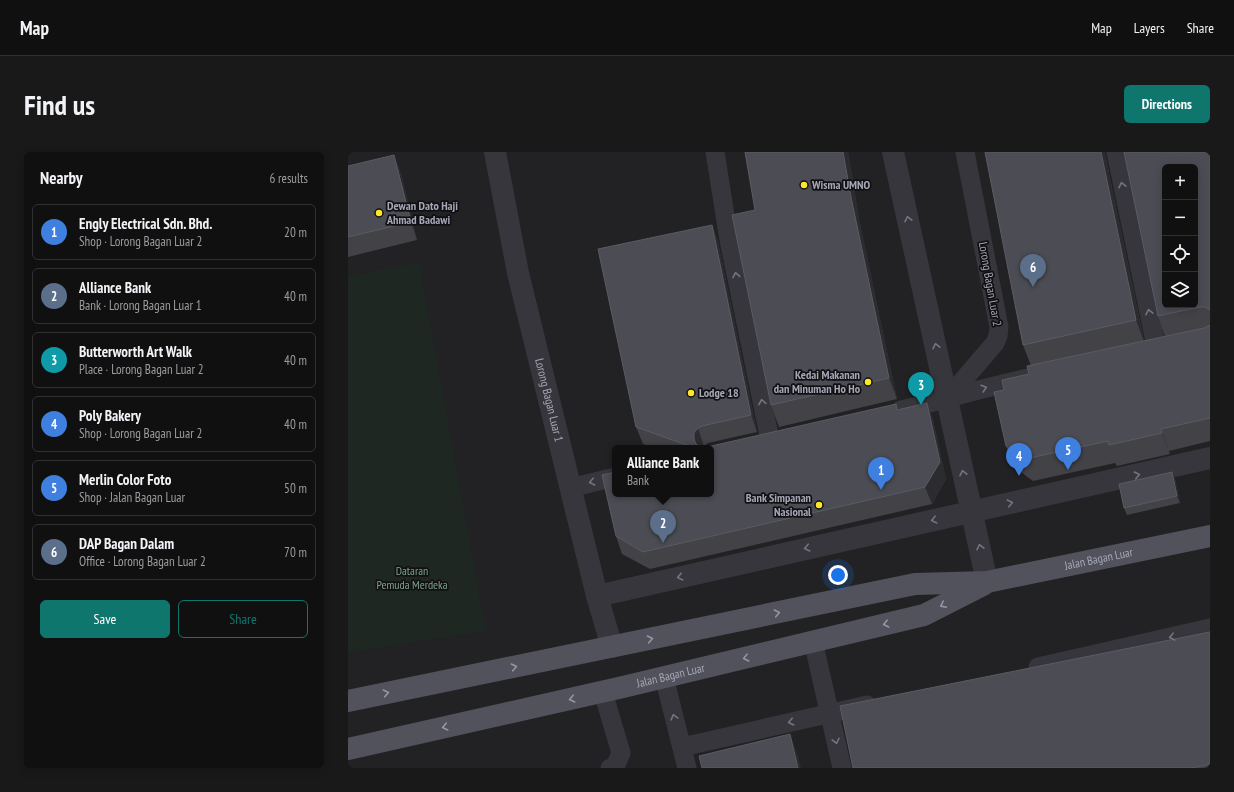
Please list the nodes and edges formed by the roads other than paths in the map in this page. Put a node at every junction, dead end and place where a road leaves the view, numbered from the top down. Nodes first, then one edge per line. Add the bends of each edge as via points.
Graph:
1 (495, 152) edge
2 (715, 152) edge
3 (893, 152) edge
4 (965, 152) edge
5 (1116, 152) edge
6 (1157, 351) edge
7 (1044, 375) edge
8 (947, 399) junction
9 (883, 414) edge
10 (770, 440) edge
11 (1210, 458) edge
12 (612, 478) edge
13 (570, 488) junction
14 (972, 512) junction
15 (1210, 536) edge
16 (987, 582) junction
17 (597, 596) junction
18 (1210, 628) edge
19 (813, 641) junction
20 (612, 646) junction
21 (1024, 670) edge
22 (664, 678) junction
23 (603, 692) junction
24 (348, 701) edge
25 (884, 701) edge
26 (830, 713) junction
27 (682, 747) junction
28 (348, 749) edge
29 (610, 768) edge
30 (687, 768) edge
31 (842, 768) edge

1 - 13 street, Lorong Bagan Luar 1 via 518,273
10 -> 2 lane via 729,240
8 -> 3 street
4 - 8 lane, Lorong Bagan Luar 2 via 999,328 995,342
6 -> 5 lane
8 -> 7 lane
8 - 9 lane
14 -> 8 street
14 -> 11 street
12 -> 13 lane
13 - 17 street, Lorong Bagan Luar 1
16 -> 14 street
14 -> 17 street
15 - 16 main road, Jalan Bagan Luar
16 -> 19 main road, Jalan Bagan Luar via 924,615
20 -> 16 main road, Jalan Bagan Luar via 915,584
17 - 20 street, Lorong Bagan Luar 1
18 -> 21 lane
19 -> 22 main road, Jalan Bagan Luar
19 - 26 lane
24 -> 20 main road, Jalan Bagan Luar
22 - 23 main road, Jalan Bagan Luar
27 -> 22 lane
23 -> 28 main road, Jalan Bagan Luar
23 - 29 lane via 621,753 615,767
25 - 26 lane
26 -> 27 lane
26 -> 31 lane
27 - 30 lane

